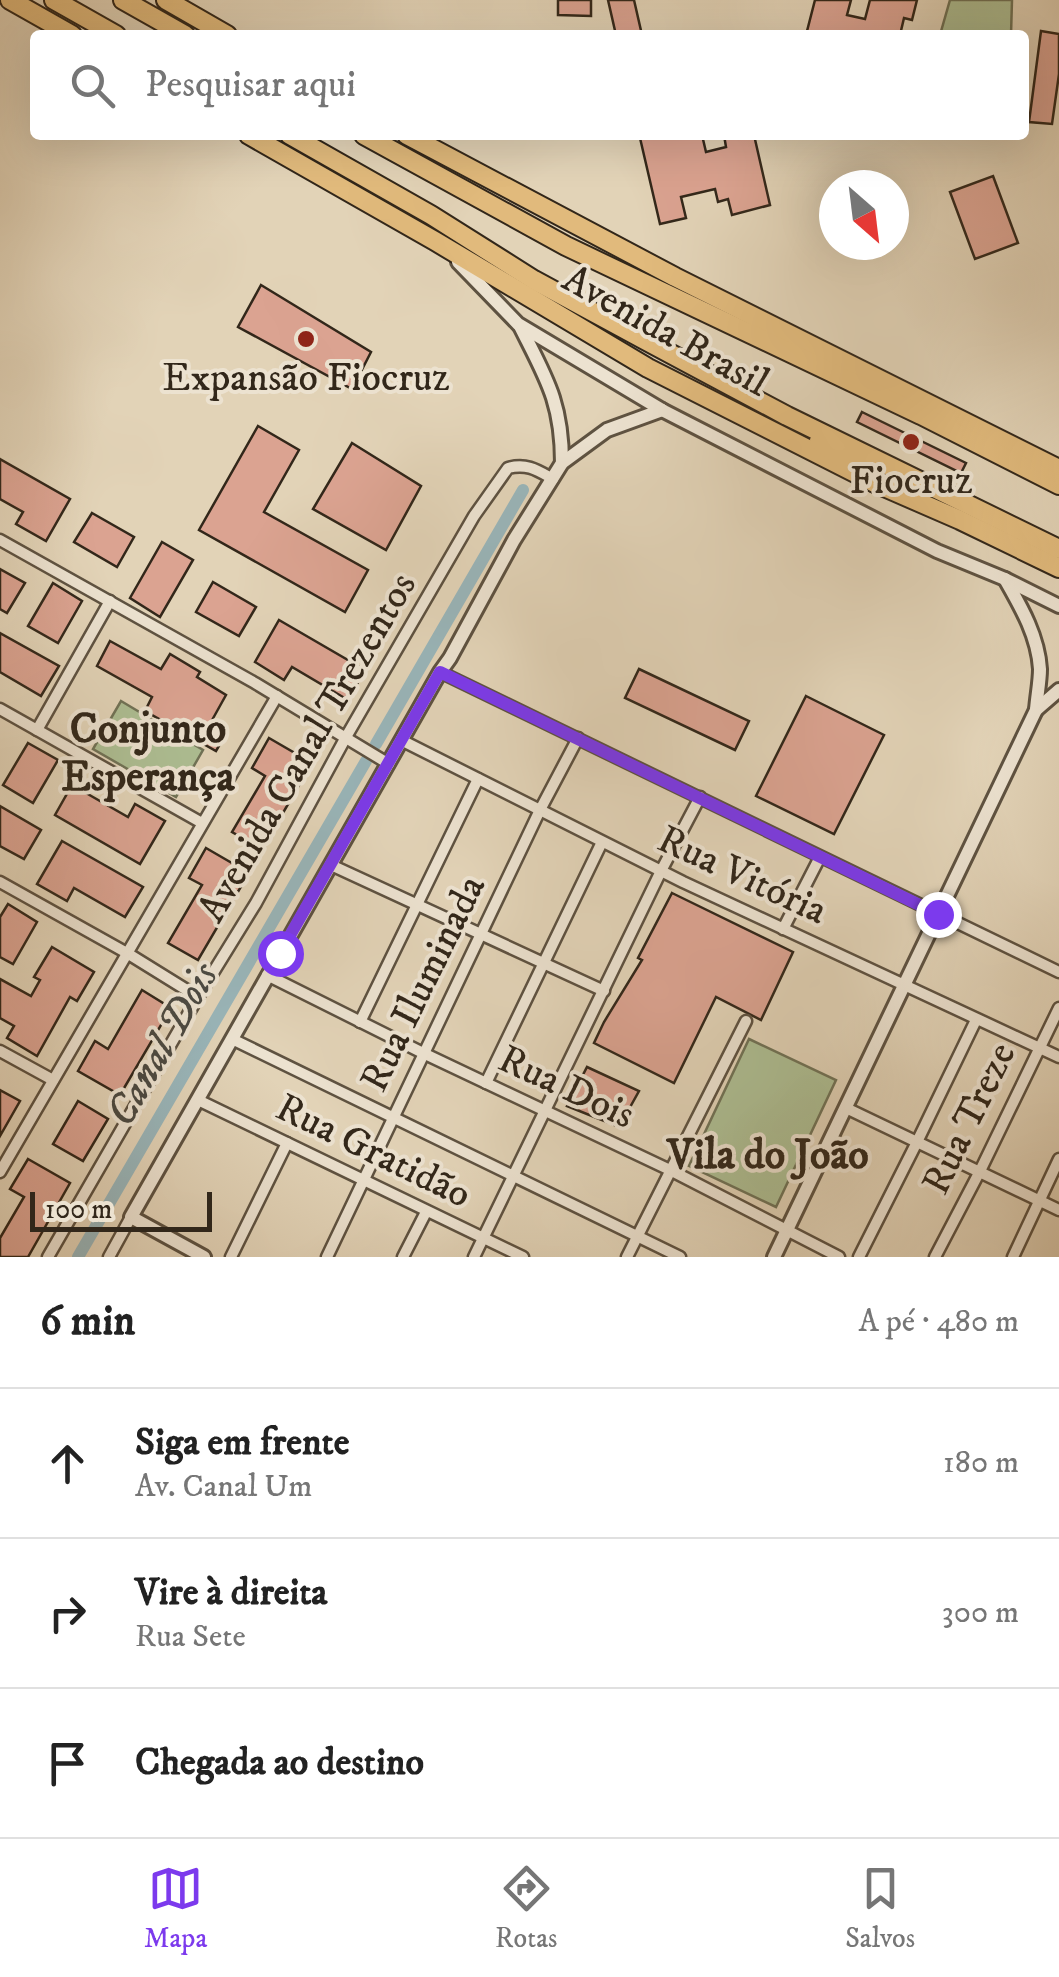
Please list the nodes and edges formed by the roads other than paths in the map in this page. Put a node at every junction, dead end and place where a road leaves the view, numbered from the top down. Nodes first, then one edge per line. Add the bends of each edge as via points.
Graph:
1 (10, 0) edge
2 (54, 0) edge
3 (123, 0) edge
4 (166, 0) edge
5 (63, 30) edge
6 (107, 30) edge
7 (176, 30) edge
8 (218, 30) edge
9 (258, 140) edge
10 (299, 140) edge
11 (373, 140) edge
12 (416, 140) edge
13 (435, 241) junction
14 (518, 324) junction
15 (662, 410) junction
16 (787, 416) junction
17 (562, 462) junction
18 (1059, 469) edge
19 (553, 479) junction
20 (874, 483) junction
21 (1059, 484) edge
22 (0, 540) edge
23 (1059, 549) edge
24 (1059, 568) edge
25 (1005, 579) junction
26 (110, 600) junction
27 (1059, 606) edge
28 (440, 672) junction
29 (1059, 690) edge
30 (276, 696) junction
31 (0, 709) edge
32 (1036, 710) junction
33 (37, 730) junction
34 (346, 737) junction
35 (578, 738) junction
36 (402, 741) junction
37 (389, 764) junction
38 (478, 779) junction
39 (700, 797) junction
40 (540, 810) junction
41 (202, 823) junction
42 (602, 842) junction
43 (820, 857) junction
44 (331, 865) junction
45 (660, 871) junction
46 (0, 882) edge
47 (417, 904) junction
48 (938, 914) junction
49 (783, 929) junction
50 (482, 934) junction
51 (127, 953) junction
52 (543, 962) junction
53 (1059, 972) edge
54 (268, 974) junction
55 (904, 984) junction
56 (604, 991) junction
57 (198, 997) junction
58 (1059, 1008) edge
59 (976, 1020) junction
60 (360, 1022) junction
61 (746, 1022) dead end
62 (232, 1039) junction
63 (1038, 1048) junction
64 (0, 1050) edge
65 (423, 1054) junction
66 (1059, 1057) edge
67 (53, 1080) junction
68 (486, 1083) junction
69 (198, 1100) junction
70 (846, 1108) junction
71 (544, 1111) junction
72 (393, 1117) junction
73 (918, 1142) junction
74 (287, 1143) junction
75 (1059, 1159) edge
76 (670, 1170) junction
77 (980, 1171) junction
78 (0, 1172) edge
79 (514, 1177) junction
80 (363, 1180) junction
81 (1039, 1200) junction
82 (1059, 1210) edge
83 (426, 1212) junction
84 (131, 1217) junction
85 (787, 1231) junction
86 (637, 1237) junction
87 (483, 1238) junction
88 (187, 1253) edge
89 (48, 1257) edge
90 (108, 1257) edge
91 (204, 1257) edge
92 (232, 1257) edge
93 (328, 1257) edge
94 (402, 1257) edge
95 (474, 1257) edge
96 (523, 1257) edge
97 (627, 1257) edge
98 (680, 1257) edge
99 (774, 1257) edge
100 (839, 1257) edge
101 (859, 1257) edge
102 (935, 1257) edge
103 (1013, 1257) edge

1 - 5 highway
2 - 6 highway
3 - 7 highway
4 - 8 highway
9 - 13 highway, Avenida Brasil
10 - 16 highway, Avenida Brasil via 534,280
11 - 21 highway, Avenida Brasil via 566,246
12 - 18 highway, Avenida Brasil
13 - 14 street
13 - 20 highway, Avenida Brasil via 648,368
14 - 15 street
14 - 17 street via 554,394
15 - 17 street via 607,430
15 - 25 street
16 - 20 highway
16 - 23 highway, Avenida Brasil
17 - 19 street
19 - 28 street
19 - 34 street, Avenida Canal Trezentos via 531,466 502,474
20 - 24 highway, Avenida Brasil
22 - 26 street
25 - 27 street
25 - 32 street via 1037,652
26 - 30 street
26 - 33 street
28 - 35 street
28 - 36 street
29 - 32 street
30 - 34 street
30 - 41 street
31 - 33 street
32 - 48 street
33 - 41 street
34 - 37 street
34 - 57 street, Avenida Canal Trezentos
35 - 39 street
35 - 40 street, Rua Iluminada
36 - 37 street
36 - 38 street, Rua Vitória
37 - 44 street
38 - 40 street, Rua Vitória
38 - 47 street
39 - 43 street
39 - 45 street
40 - 42 street, Rua Vitória
40 - 50 street, Rua Iluminada
41 - 51 street
42 - 45 street, Rua Vitória
42 - 52 street
43 - 48 street
43 - 49 street
44 - 47 street
44 - 54 street
45 - 49 street, Rua Vitória
45 - 56 street
46 - 51 street
47 - 50 street
47 - 60 street
48 - 53 street
48 - 55 street
49 - 55 street, Rua Vitória
50 - 52 street
50 - 65 street, Rua Iluminada
51 - 57 street
51 - 67 street
52 - 56 street
52 - 68 street
54 - 60 street, Rua Dois
54 - 62 street
55 - 59 street, Rua Vitória
55 - 70 street
56 - 71 street
57 - 89 street, Avenida Canal Trezentos
58 - 63 street, Rua Treze
59 - 63 street, Rua Vitória
59 - 73 street
60 - 65 street, Rua Dois
61 - 76 street
62 - 69 street
62 - 72 street
63 - 66 street, Rua Vitória
63 - 77 street, Rua Treze
64 - 67 street
65 - 68 street, Rua Dois
65 - 72 street, Rua Iluminada
67 - 78 street
68 - 71 street, Rua Dois
69 - 74 street, Rua Gratidão
69 - 84 street
70 - 73 street
70 - 85 street
71 - 76 street, Rua Dois
71 - 79 street
72 - 79 street
72 - 80 street, Rua Iluminada
73 - 77 street
73 - 101 street
74 - 80 street, Rua Gratidão
74 - 92 street
75 - 81 street
76 - 85 street, Rua Dois
76 - 86 street
77 - 81 street
77 - 102 street, Rua Treze
79 - 86 street
79 - 87 street
80 - 83 street, Rua Gratidão
80 - 93 street, Rua Iluminada
81 - 82 street
81 - 103 street
83 - 87 street, Rua Gratidão
83 - 94 street
84 - 88 street
84 - 90 street
85 - 99 street
85 - 100 street, Rua Dois
86 - 97 street
86 - 98 street
87 - 95 street
87 - 96 street, Rua Gratidão
88 - 91 street

